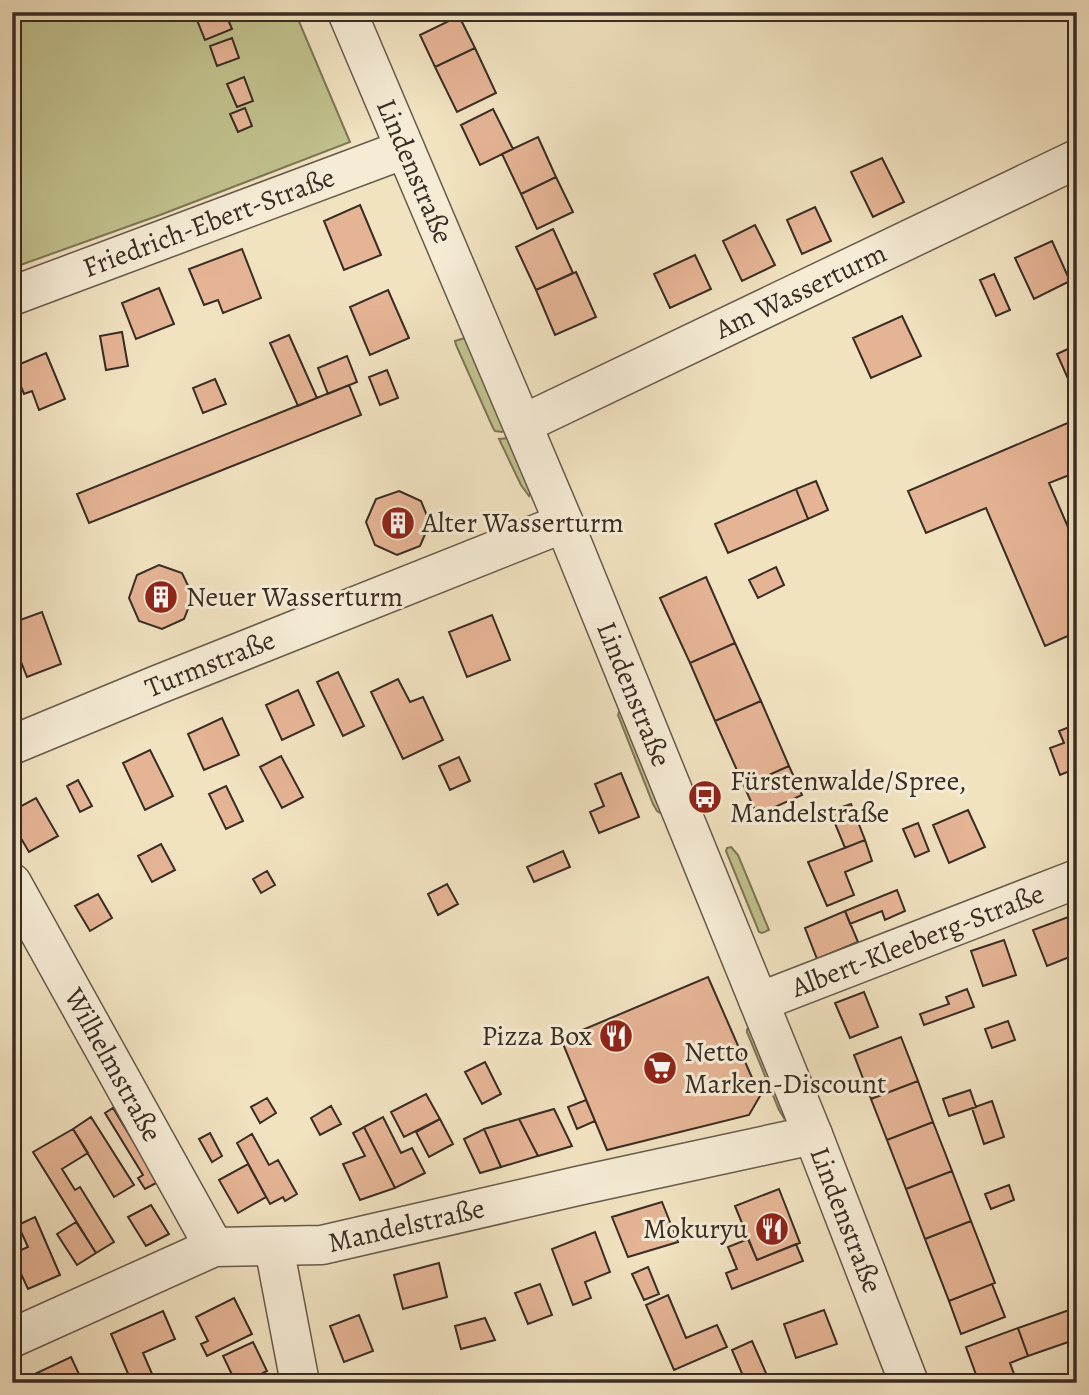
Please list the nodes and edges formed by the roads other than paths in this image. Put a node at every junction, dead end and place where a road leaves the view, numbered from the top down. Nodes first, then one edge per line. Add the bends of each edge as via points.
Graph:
1 (347, 12) edge
2 (405, 149) junction
3 (1077, 159) edge
4 (12, 296) edge
5 (523, 424) junction
6 (564, 523) junction
7 (12, 745) edge
8 (1077, 879) edge
9 (12, 883) edge
10 (759, 1003) junction
11 (813, 1135) junction
12 (214, 1247) junction
13 (274, 1247) junction
14 (12, 1338) edge
15 (300, 1383) edge
16 (909, 1383) edge

1 - 2 street, Lindenstraße
2 - 4 street, Friedrich-Ebert-Straße
2 - 5 street, Lindenstraße
3 - 5 street, Am Wasserturm
5 - 6 street, Lindenstraße
6 - 7 street, Turmstraße
6 - 10 street, Lindenstraße
8 - 10 street, Albert-Kleeberg-Straße
9 - 12 street, Wilhelmstraße
10 - 11 street, Lindenstraße
11 - 13 street, Mandelstraße via 322,1245
11 - 16 street, Lindenstraße
12 - 13 street, Mandelstraße
12 - 14 street, Mandelstraße
13 - 15 street

